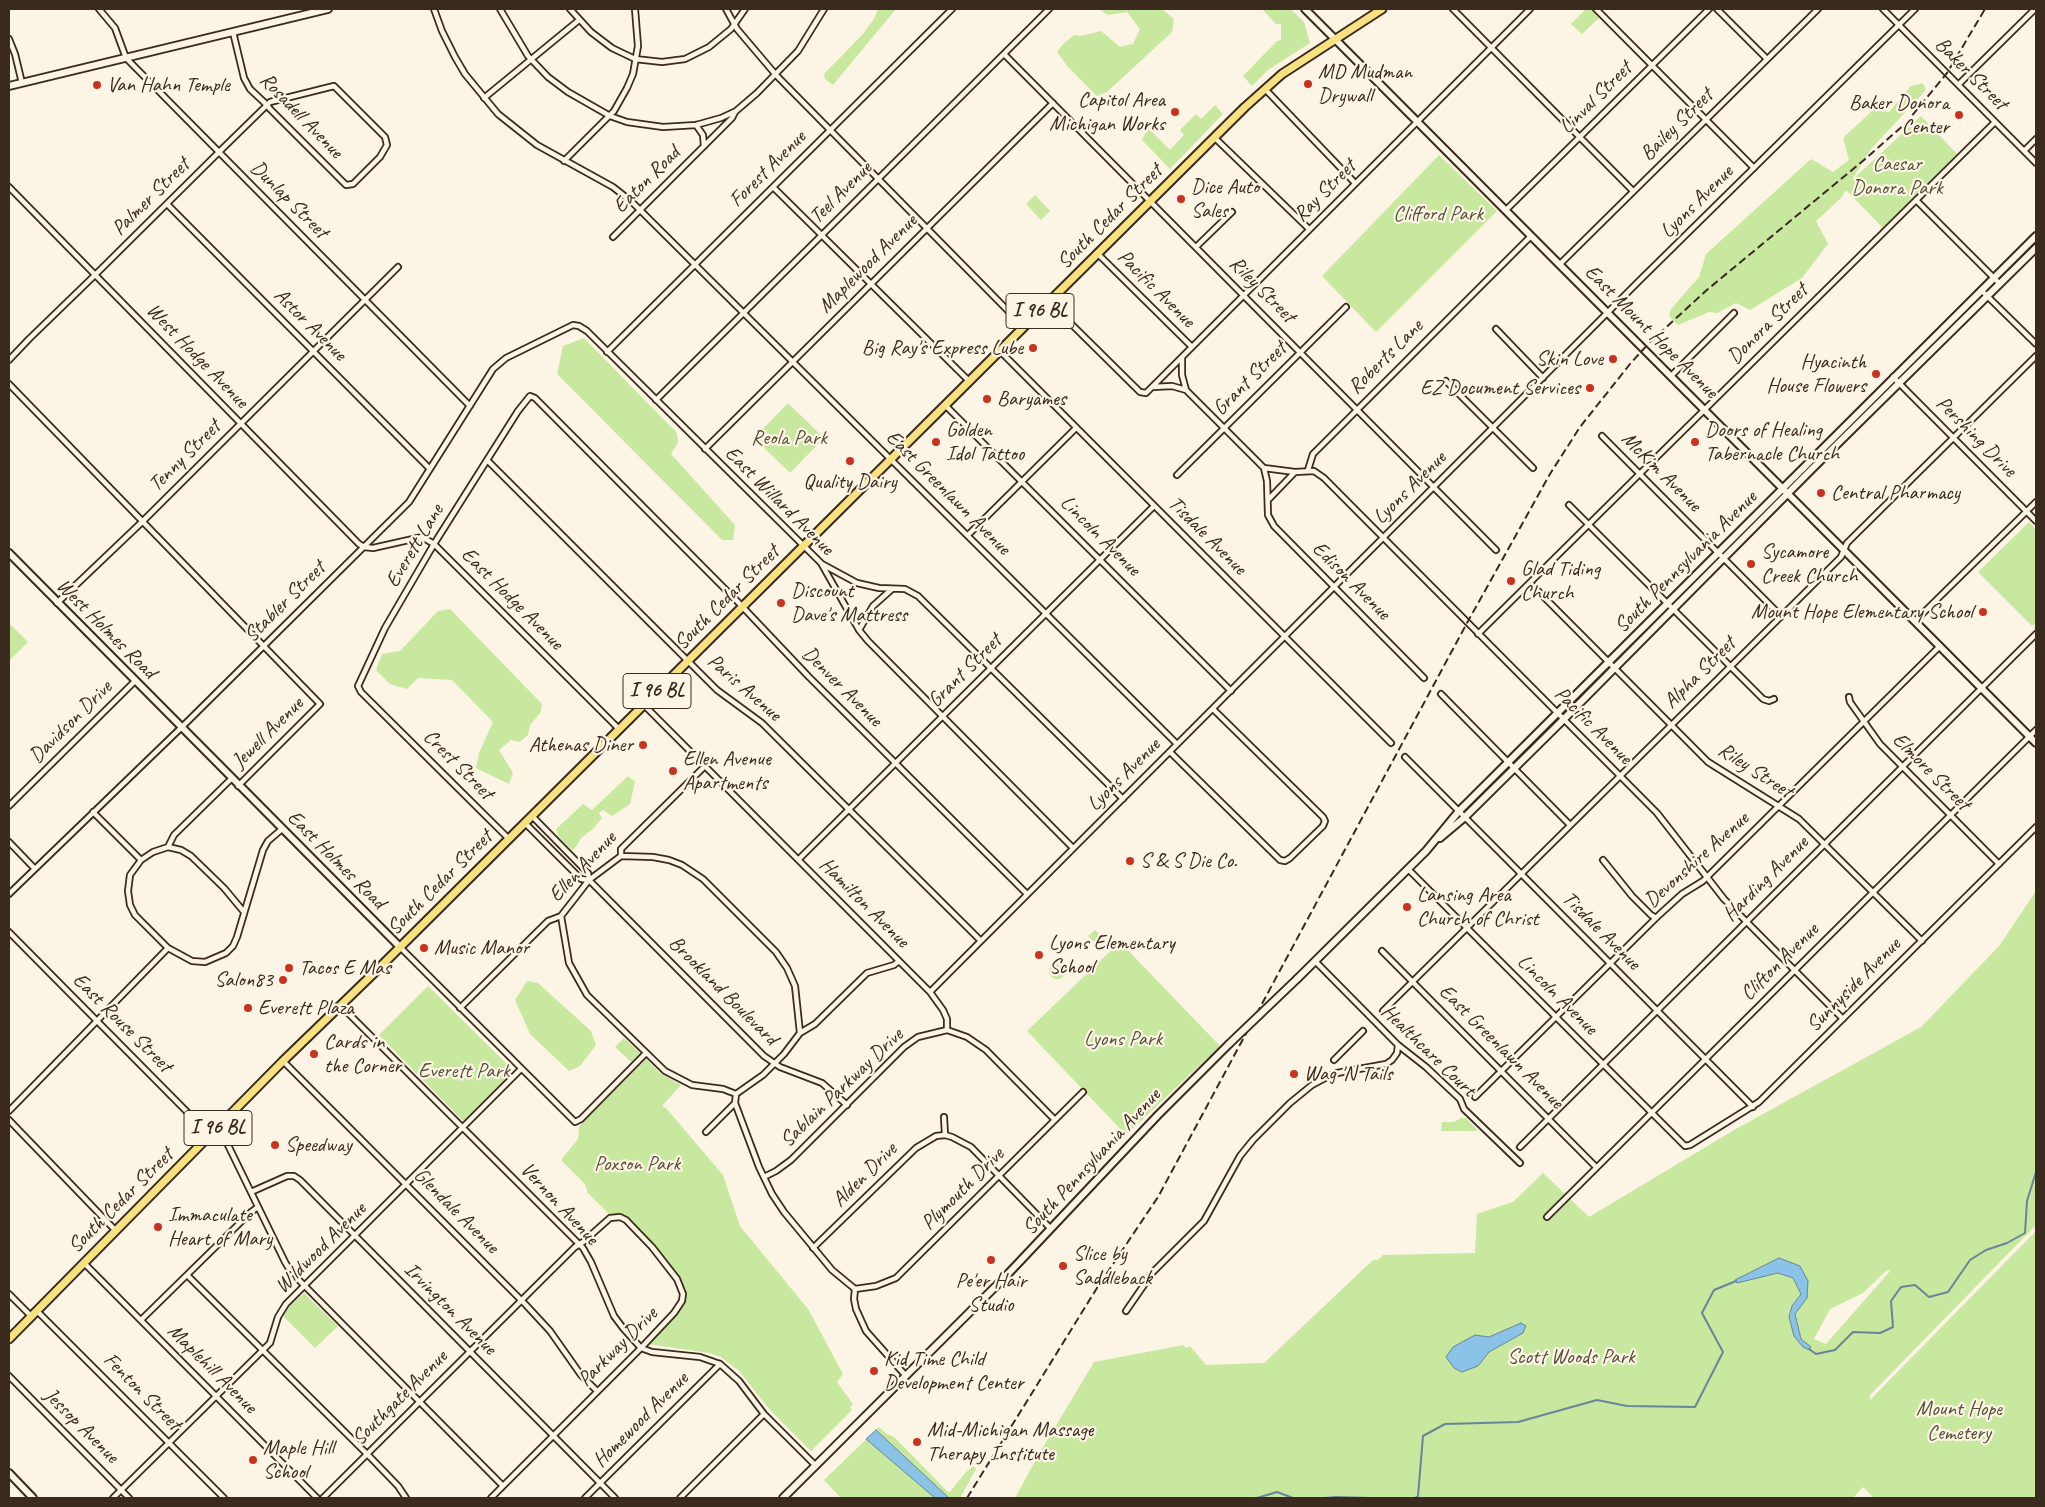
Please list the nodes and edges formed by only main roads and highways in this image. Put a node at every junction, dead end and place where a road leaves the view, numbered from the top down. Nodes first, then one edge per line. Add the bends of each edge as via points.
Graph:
1 (328, 9) edge
2 (1305, 9) edge
3 (1382, 9) edge
4 (1336, 39) junction
5 (9, 86) edge
6 (2036, 236) edge
7 (2036, 248) edge
8 (1782, 487) junction
9 (1788, 494) junction
10 (9, 553) edge
11 (181, 728) joint
12 (2036, 743) edge
13 (1426, 851) junction
14 (400, 947) junction
15 (9, 1339) edge
16 (9, 1473) edge
17 (33, 1498) edge
18 (783, 1498) edge

1 - 5 main road
2 - 4 main road, East Mount Hope Avenue
3 - 4 main road, South Cedar Street / I 96 BL
4 - 8 main road, East Mount Hope Avenue
4 - 14 main road, South Cedar Street / I 96 BL via 1265,89
6 - 8 main road, South Pennsylvania Avenue
7 - 9 main road, South Pennsylvania Avenue
8 - 9 main road, East Mount Hope Avenue
8 - 13 main road, South Pennsylvania Avenue via 1458,811
9 - 12 main road, East Mount Hope Avenue
9 - 13 main road, South Pennsylvania Avenue via 1465,817
10 - 11 main road, West Holmes Road
11 - 14 main road, East Holmes Road
13 - 18 main road, South Pennsylvania Avenue, bridge via 1152,1121 1051,1229
14 - 15 main road, South Cedar Street / I 96 BL
16 - 17 main road

